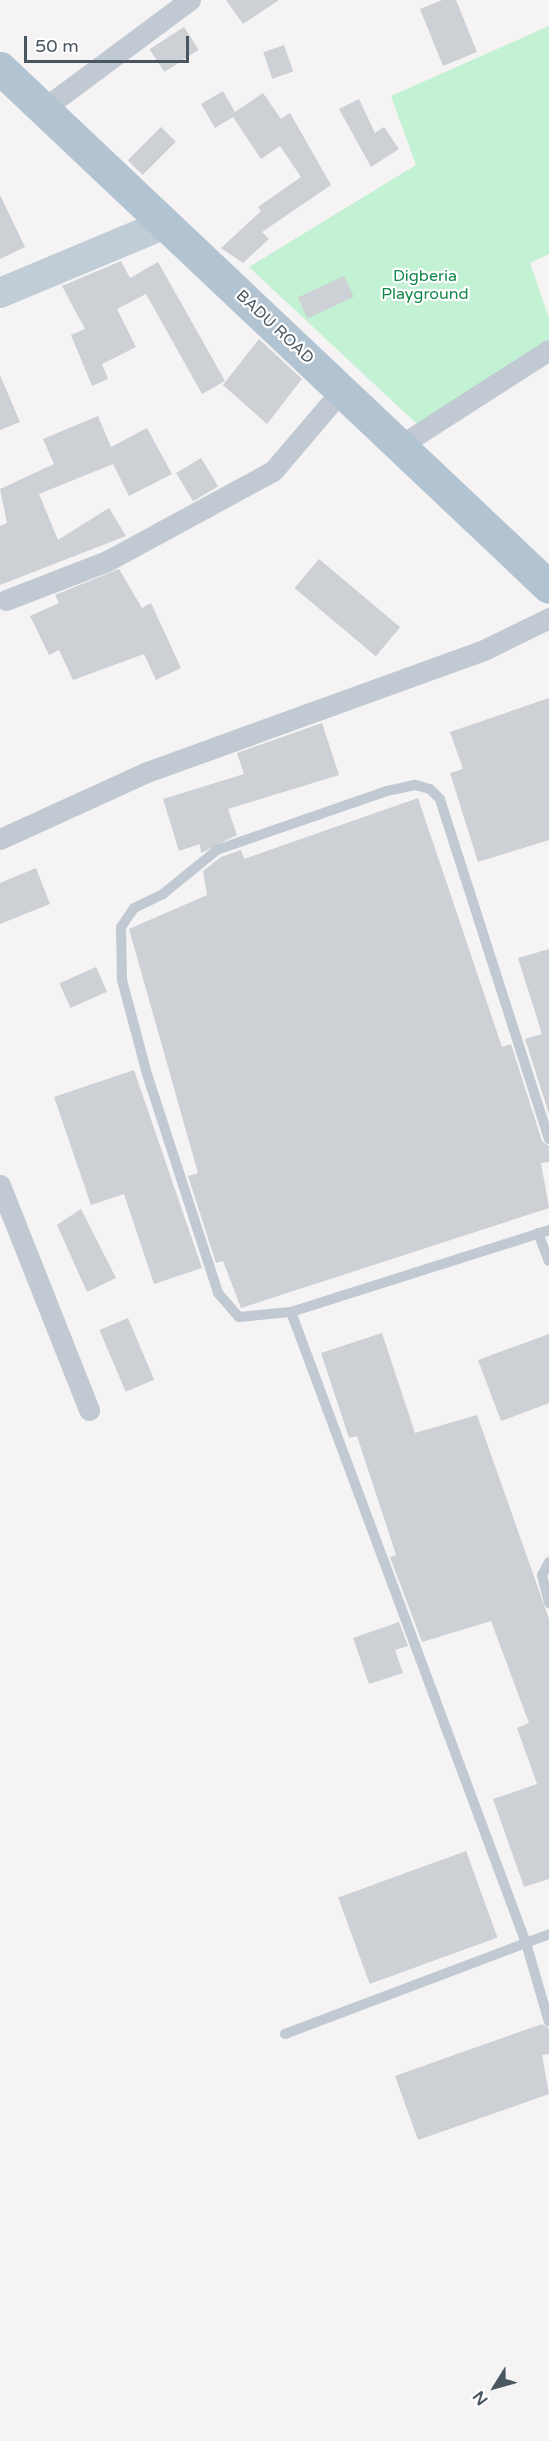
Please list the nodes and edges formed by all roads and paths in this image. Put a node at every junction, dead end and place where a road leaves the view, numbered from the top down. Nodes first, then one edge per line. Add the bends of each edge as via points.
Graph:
1 (190, 0) edge
2 (0, 68) edge
3 (43, 109) junction
4 (165, 224) junction
5 (0, 293) edge
6 (549, 350) edge
7 (342, 390) junction
8 (400, 445) junction
9 (549, 587) edge
10 (6, 600) dead end
11 (549, 618) edge
12 (0, 839) edge
13 (549, 1139) edge
14 (0, 1185) edge
15 (544, 1231) edge
16 (549, 1261) edge
17 (291, 1312) junction
18 (89, 1410) dead end
19 (549, 1562) edge
20 (549, 1603) edge
21 (549, 1934) edge
22 (526, 1942) junction
23 (549, 2022) edge
24 (285, 2034) dead end

1 - 3 street
2 - 3 main road, BADU ROAD
3 - 4 main road, BADU ROAD
4 - 5 street
4 - 7 main road, BADU ROAD
6 - 8 street
7 - 8 main road, BADU ROAD
7 - 10 street via 273,471 107,561
8 - 9 main road, BADU ROAD
11 - 12 street via 486,649 147,772
13 - 17 lane via 440,799 430,789 415,785 387,791 306,816 217,850 189,868 163,894 134,908 121,927 122,980 218,1293 239,1317
14 - 18 street
15 - 16 lane
15 - 17 lane
17 - 22 lane
19 - 20 lane via 542,1575
21 - 22 lane
22 - 23 lane
22 - 24 lane

